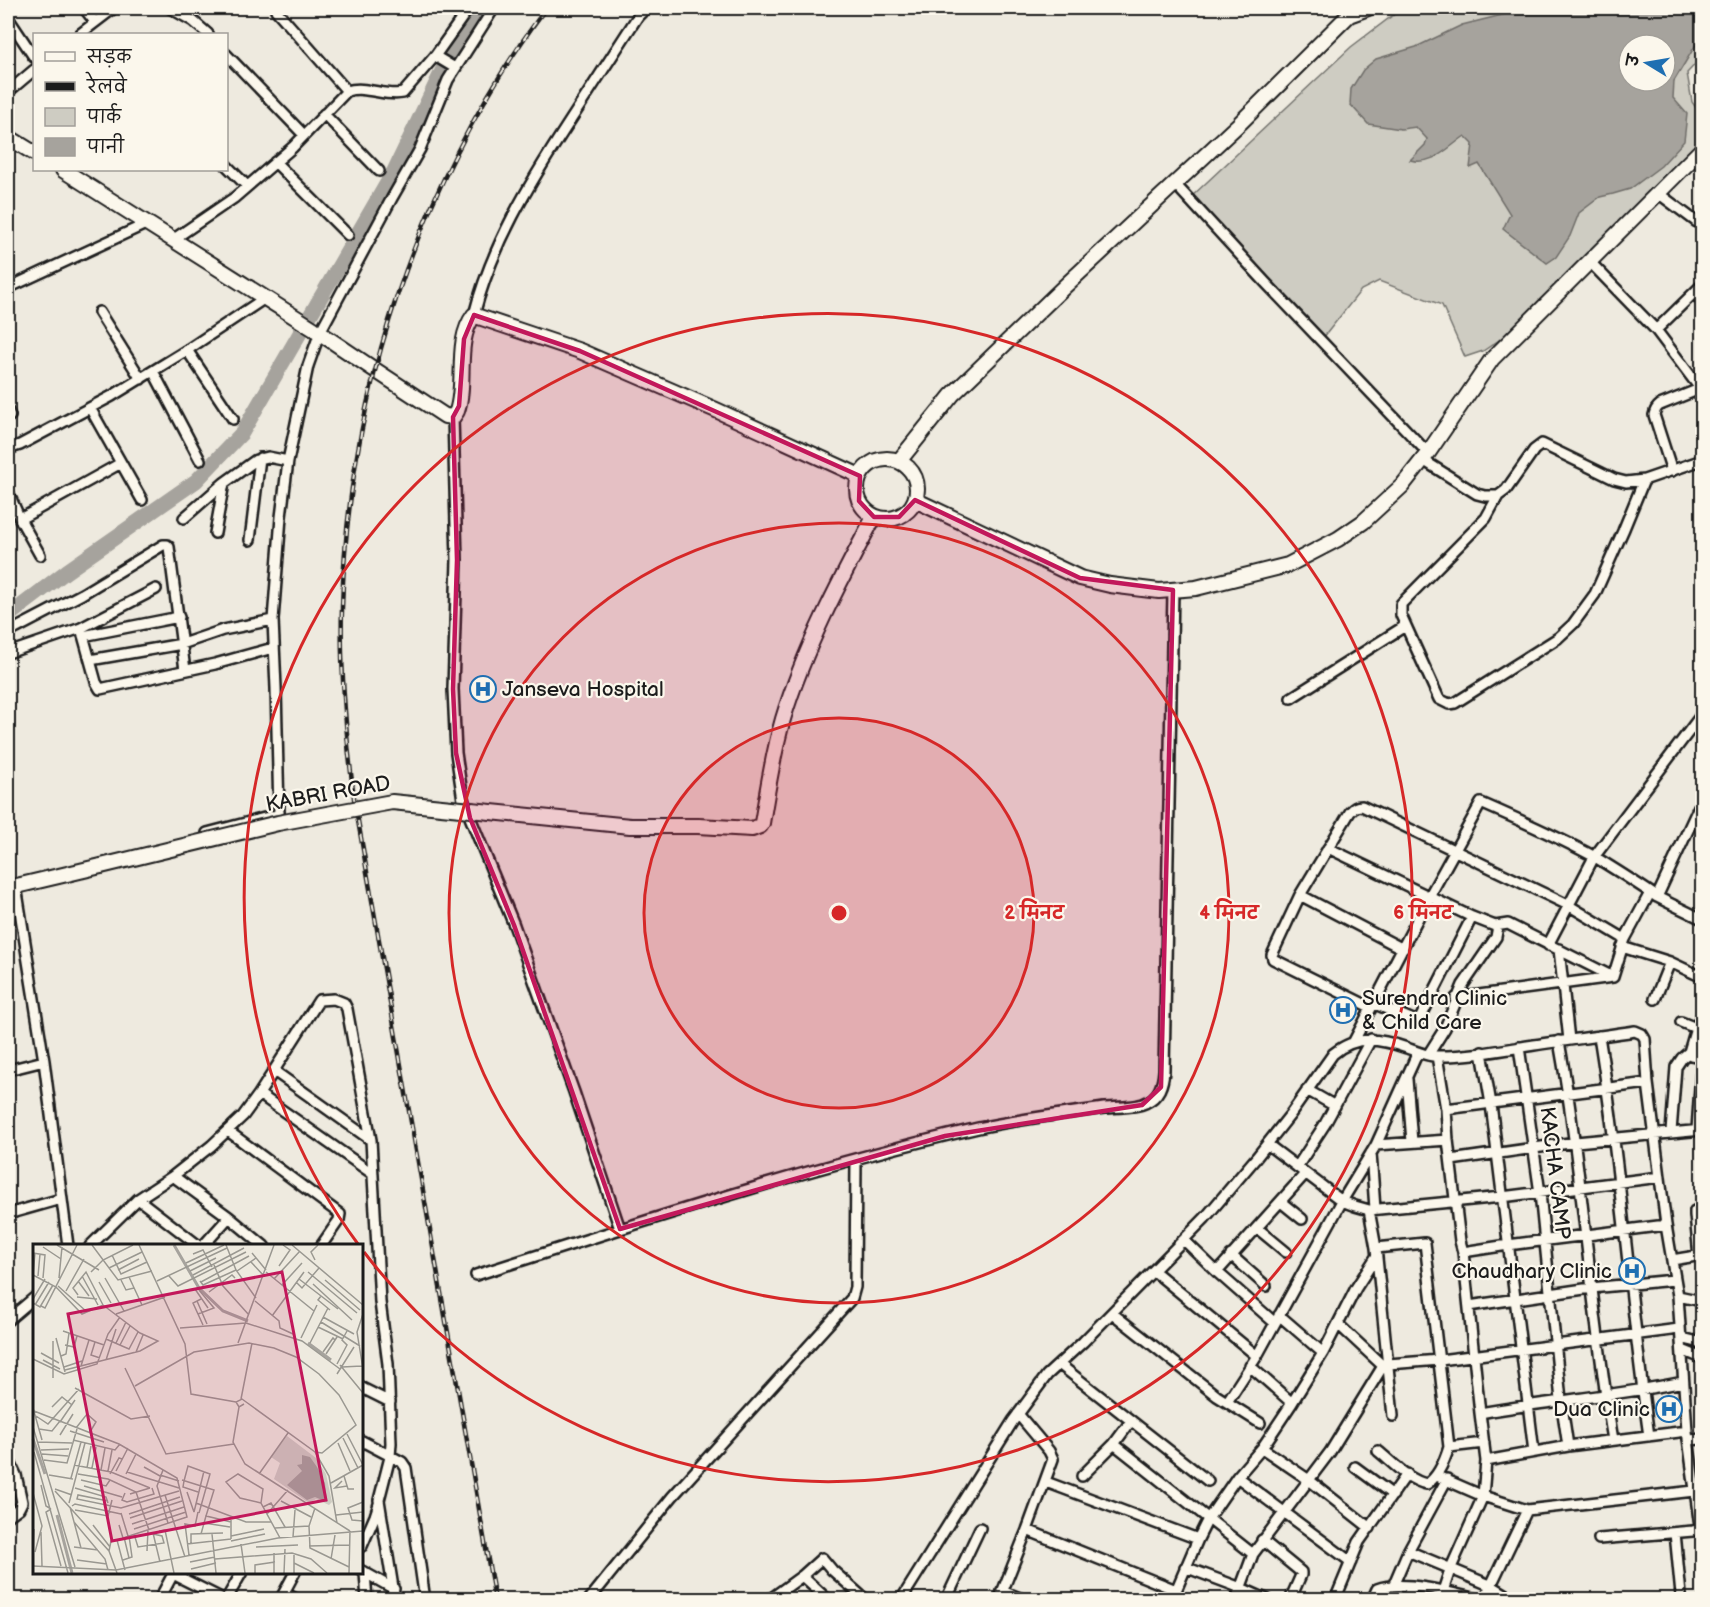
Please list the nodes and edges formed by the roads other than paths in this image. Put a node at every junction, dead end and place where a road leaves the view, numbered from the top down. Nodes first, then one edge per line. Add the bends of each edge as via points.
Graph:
1 (84, 8) edge
2 (114, 8) edge
3 (170, 8) edge
4 (469, 8) edge
5 (646, 8) edge
6 (1368, 8) edge
7 (490, 9) edge
8 (276, 10) dead end
9 (1350, 11) edge
10 (8, 18) edge
11 (95, 22) junction
12 (81, 33) edge
13 (207, 33) edge
14 (33, 56) edge
15 (228, 56) edge
16 (435, 56) junction
17 (455, 69) junction
18 (33, 71) edge
19 (347, 91) junction
20 (8, 92) edge
21 (324, 114) junction
22 (304, 135) junction
23 (8, 137) edge
24 (1702, 148) edge
25 (33, 152) edge
26 (275, 162) junction
27 (228, 167) edge
28 (65, 171) edge
29 (379, 171) dead end
30 (1175, 184) junction
31 (247, 186) junction
32 (1658, 193) junction
33 (148, 223) junction
34 (1702, 226) edge
35 (348, 235) dead end
36 (174, 239) junction
37 (1589, 261) junction
38 (8, 288) edge
39 (1699, 288) edge
40 (265, 298) junction
41 (1702, 303) edge
42 (99, 312) dead end
43 (474, 315) junction
44 (1656, 330) junction
45 (317, 331) junction
46 (187, 350) junction
47 (153, 371) junction
48 (141, 379) junction
49 (1702, 389) edge
50 (90, 408) junction
51 (453, 417) junction
52 (233, 419) dead end
53 (8, 449) edge
54 (1426, 457) junction
55 (260, 458) junction
56 (200, 460) dead end
57 (1702, 460) edge
58 (288, 461) junction
59 (899, 461) junction
60 (121, 463) junction
61 (1672, 471) junction
62 (860, 476) junction
63 (1644, 480) junction
64 (224, 483) junction
65 (8, 492) edge
66 (1498, 496) junction
67 (142, 500) dead end
68 (915, 500) junction
69 (874, 517) junction
70 (184, 518) dead end
71 (20, 519) junction
72 (215, 533) dead end
73 (250, 540) dead end
74 (40, 555) dead end
75 (156, 589) dead end
76 (1173, 590) junction
77 (179, 617) junction
78 (273, 620) junction
79 (1406, 626) junction
80 (15, 630) dead end
81 (82, 632) junction
82 (182, 644) junction
83 (273, 648) junction
84 (8, 653) edge
85 (90, 660) junction
86 (185, 670) junction
87 (1291, 698) dead end
88 (1702, 714) edge
89 (1702, 800) edge
90 (1328, 848) junction
91 (1454, 852) junction
92 (1594, 857) junction
93 (78, 871) junction
94 (12, 887) edge
95 (1300, 895) junction
96 (1654, 895) junction
97 (1430, 897) junction
98 (1568, 905) junction
99 (1472, 917) junction
100 (1702, 919) edge
101 (1498, 926) junction
102 (1624, 943) junction
103 (1548, 945) junction
104 (1403, 949) junction
105 (1559, 949) junction
106 (1670, 962) junction
107 (1613, 977) junction
108 (1702, 977) edge
109 (1562, 983) junction
110 (1456, 998) junction
111 (1655, 999) dead end
112 (1372, 1005) junction
113 (1702, 1015) edge
114 (1681, 1023) dead end
115 (1696, 1028) junction
116 (1599, 1036) junction
117 (1371, 1040) junction
118 (1354, 1041) junction
119 (1564, 1041) junction
120 (1519, 1047) junction
121 (1418, 1052) junction
122 (1482, 1052) junction
123 (1689, 1052) junction
124 (1432, 1056) junction
125 (1702, 1057) edge
126 (44, 1061) junction
127 (8, 1070) edge
128 (274, 1071) junction
129 (1407, 1076) junction
130 (1648, 1083) junction
131 (1608, 1088) junction
132 (1306, 1090) junction
133 (1568, 1092) junction
134 (259, 1094) junction
135 (1527, 1099) junction
136 (1491, 1104) junction
137 (1335, 1106) junction
138 (1446, 1109) junction
139 (1700, 1130) edge
140 (228, 1131) junction
141 (1671, 1132) junction
142 (1655, 1133) junction
143 (1615, 1138) junction
144 (371, 1140) junction
145 (1448, 1140) junction
146 (1412, 1142) junction
147 (1576, 1142) junction
148 (1267, 1144) junction
149 (1373, 1149) junction
150 (1534, 1149) junction
151 (1497, 1153) junction
152 (856, 1160) junction
153 (1451, 1160) junction
154 (1297, 1167) junction
155 (373, 1174) junction
156 (1305, 1174) junction
157 (173, 1176) junction
158 (1660, 1177) junction
159 (1619, 1182) junction
160 (1580, 1188) junction
161 (1540, 1193) junction
162 (1502, 1197) junction
163 (62, 1199) junction
164 (138, 1199) junction
165 (1342, 1201) junction
166 (1281, 1202) junction
167 (1456, 1202) junction
168 (1702, 1208) edge
169 (1372, 1209) junction
170 (8, 1214) edge
171 (229, 1217) junction
172 (1302, 1219) dead end
173 (1666, 1225) junction
174 (1257, 1228) junction
175 (620, 1229) junction
176 (1624, 1230) junction
177 (1585, 1236) junction
178 (1184, 1240) junction
179 (1546, 1241) junction
180 (97, 1243) edge
181 (68, 1244) edge
182 (198, 1244) edge
183 (204, 1244) edge
184 (263, 1244) edge
185 (322, 1244) edge
186 (1508, 1245) junction
187 (1286, 1252) dead end
188 (1376, 1252) junction
189 (1463, 1252) junction
190 (1231, 1255) junction
191 (1701, 1255) edge
192 (1672, 1260) junction
193 (1154, 1271) junction
194 (1217, 1272) junction
195 (476, 1275) dead end
196 (1674, 1280) junction
197 (1630, 1285) junction
198 (1266, 1286) dead end
199 (1591, 1288) junction
200 (1549, 1294) junction
201 (1678, 1296) junction
202 (33, 1299) edge
203 (1515, 1299) junction
204 (1702, 1301) edge
205 (1469, 1306) junction
206 (1112, 1313) junction
207 (1277, 1319) junction
208 (8, 1320) edge
209 (1339, 1325) junction
210 (1680, 1333) junction
211 (1635, 1336) junction
212 (1599, 1339) junction
213 (1702, 1343) edge
214 (1556, 1346) junction
215 (1522, 1349) junction
216 (1682, 1350) junction
217 (1323, 1353) junction
218 (1474, 1355) junction
219 (1257, 1356) junction
220 (1702, 1358) edge
221 (1440, 1360) junction
222 (1059, 1364) junction
223 (1386, 1365) junction
224 (1250, 1366) junction
225 (1683, 1382) junction
226 (363, 1388) edge
227 (1643, 1390) junction
228 (1605, 1395) junction
229 (1561, 1401) junction
230 (390, 1402) junction
231 (1227, 1402) junction
232 (1292, 1403) junction
233 (1528, 1404) junction
234 (1480, 1413) junction
235 (1018, 1414) junction
236 (1393, 1416) dead end
237 (1131, 1420) junction
238 (1260, 1423) dead end
239 (1687, 1435) junction
240 (1649, 1436) junction
241 (1702, 1438) edge
242 (1613, 1440) junction
243 (1484, 1443) junction
244 (363, 1444) edge
245 (1114, 1444) junction
246 (1568, 1446) junction
247 (1449, 1447) junction
248 (1262, 1448) junction
249 (1378, 1451) dead end
250 (1534, 1452) junction
251 (390, 1457) junction
252 (1486, 1461) junction
253 (9, 1464) edge
254 (1355, 1467) dead end
255 (1407, 1474) junction
256 (1082, 1476) dead end
257 (1437, 1476) junction
258 (1237, 1478) junction
259 (1698, 1478) edge
260 (1447, 1479) junction
261 (1309, 1480) junction
262 (1208, 1481) dead end
263 (1046, 1482) junction
264 (1694, 1491) junction
265 (1393, 1495) junction
266 (1483, 1496) junction
267 (380, 1500) junction
268 (1527, 1510) junction
269 (1284, 1512) junction
270 (8, 1516) edge
271 (1700, 1517) edge
272 (1208, 1519) junction
273 (980, 1528) dead end
274 (1370, 1528) junction
275 (1027, 1530) junction
276 (1675, 1533) junction
277 (1198, 1539) junction
278 (1599, 1539) dead end
279 (1262, 1540) junction
280 (363, 1544) edge
281 (1408, 1551) junction
282 (1253, 1554) junction
283 (1351, 1562) junction
284 (1185, 1567) junction
285 (1450, 1570) junction
286 (363, 1572) edge
287 (172, 1574) edge
288 (175, 1574) edge
289 (241, 1574) edge
290 (294, 1574) edge
291 (802, 1576) junction
292 (1393, 1586) junction
293 (1412, 1586) junction
294 (1492, 1586) junction
295 (1241, 1588) junction
296 (394, 1589) junction
297 (1681, 1594) dead end
298 (1000, 1595) edge
299 (1174, 1595) edge
300 (1442, 1595) edge
301 (282, 1596) edge
302 (159, 1599) edge
303 (225, 1599) edge
304 (298, 1599) edge
305 (367, 1599) edge
306 (395, 1599) edge
307 (425, 1599) edge
308 (589, 1599) edge
309 (769, 1599) edge
310 (828, 1599) edge
311 (866, 1599) edge
312 (901, 1599) edge
313 (946, 1599) edge
314 (1025, 1599) edge
315 (1236, 1599) edge
316 (1268, 1599) edge
317 (1290, 1599) edge
318 (1335, 1599) edge
319 (1372, 1599) edge
320 (1406, 1599) edge
321 (1482, 1599) edge
322 (1515, 1599) edge

1 - 11 street
2 - 11 street
3 - 13 street
4 - 16 street
5 - 43 street via 539,168 510,220
6 - 9 street
7 - 17 street
8 - 19 street
9 - 30 street
10 - 14 street
11 - 12 street
15 - 22 street
16 - 17 street
16 - 19 street via 403,93
17 - 45 street via 420,149
18 - 20 street
19 - 21 street
21 - 22 street
21 - 29 street
22 - 26 street
23 - 25 street
24 - 32 street
26 - 31 street
26 - 35 street
27 - 31 street
28 - 33 street
30 - 54 street
30 - 59 street via 952,395
31 - 36 street
32 - 34 street
32 - 37 street
33 - 36 street
33 - 38 street
36 - 40 street
37 - 44 street
37 - 54 street via 1492,359
39 - 41 street
39 - 44 street
40 - 45 street
40 - 46 street
42 - 48 street
43 - 51 street via 464,339 459,406
43 - 62 street via 580,351
44 - 49 street
45 - 51 street via 441,414
45 - 58 street
46 - 47 street
46 - 52 street
47 - 48 street
47 - 56 street
48 - 50 street
49 - 61 street via 1656,408 1654,415
50 - 53 street
50 - 60 street
51 - 175 street via 457,560 453,689 456,753 464,800 514,926
54 - 66 street via 1478,494
54 - 76 street via 1402,486 1338,539 1288,565
55 - 58 street
55 - 64 street
55 - 73 street
57 - 61 street
58 - 78 street
59 - 62 street via 875,461
59 - 68 street via 915,477
60 - 67 street
60 - 71 street
61 - 63 street
62 - 69 street via 859,501
63 - 66 street via 1626,482 1614,478 1542,444
63 - 79 street via 1601,582 1573,624 1558,638 1455,703 1444,703 1436,694
64 - 70 street
64 - 72 street
65 - 71 street
66 - 79 street via 1486,518 1402,602 1400,611
68 - 69 street via 910,510 899,517
68 - 76 street via 1080,578
69 - 93 street, KABRI ROAD, bridge via 843,574 796,679 783,721 762,823 752,830 630,826 392,802 278,823
71 - 74 street
75 - 81 street
76 - 152 street via 1161,1087 1142,1105 999,1124
77 - 80 street via 168,546 164,545
77 - 81 street
77 - 82 street
78 - 82 street via 223,630
78 - 83 street
79 - 87 street
81 - 84 street
81 - 85 street
82 - 85 street
82 - 86 street
83 - 86 street
83 - 93 street via 278,814 98,860
85 - 86 street via 100,689
88 - 92 street
89 - 96 street
90 - 91 street via 1354,807 1362,806
90 - 95 street
90 - 97 street
91 - 92 street via 1481,803
91 - 97 street
91 - 98 street
92 - 96 street
92 - 98 street
93 - 94 street, KABRI ROAD
94 - 126 street
95 - 104 street
95 - 112 street via 1272,956
96 - 100 street
96 - 102 street
97 - 99 street
97 - 104 street
98 - 102 street
98 - 103 street
99 - 101 street
99 - 112 street via 1419,1019
101 - 103 street via 1506,923
101 - 110 street via 1494,941
102 - 106 street
102 - 107 street
103 - 105 street
104 - 112 street
105 - 107 street
105 - 109 street
106 - 108 street
106 - 111 street
107 - 109 street
109 - 110 street
109 - 119 street
110 - 124 street
112 - 118 street
113 - 115 street
114 - 115 street
115 - 123 street
116 - 119 street
116 - 130 street via 1635,1031 1642,1034
116 - 131 street
117 - 118 street
117 - 121 street
117 - 137 street
118 - 132 street via 1333,1054
119 - 120 street
119 - 133 street
120 - 122 street
120 - 135 street, KACHA CAMP
121 - 124 street
121 - 129 street
122 - 124 street
122 - 136 street
123 - 125 street
123 - 141 street via 1676,1067
124 - 138 street
125 - 139 street
126 - 127 street
126 - 163 street
128 - 134 street
128 - 144 street
128 - 144 street via 317,1001 342,1002 347,1009
129 - 146 street
129 - 149 street
130 - 131 street
130 - 142 street
131 - 133 street
131 - 143 street
132 - 137 street
132 - 148 street
133 - 135 street
133 - 147 street
134 - 140 street
134 - 155 street
135 - 136 street
135 - 150 street, KACHA CAMP
136 - 138 street
136 - 151 street
137 - 154 street
138 - 145 street
139 - 141 street
140 - 157 street
140 - 185 street via 340,1214
141 - 142 street
142 - 143 street
142 - 158 street
143 - 147 street
143 - 159 street
144 - 155 street
145 - 146 street
145 - 153 street
146 - 149 street
147 - 150 street
147 - 160 street
148 - 154 street
148 - 178 street
149 - 165 street
149 - 169 street
150 - 151 street
150 - 161 street, KACHA CAMP
151 - 153 street
151 - 162 street
152 - 175 street
152 - 308 street via 852,1298 672,1497
153 - 167 street
154 - 156 street
155 - 230 street
156 - 165 street
156 - 166 street
157 - 164 street
157 - 171 street
158 - 159 street
158 - 173 street
159 - 160 street
159 - 176 street
160 - 161 street
160 - 177 street
161 - 162 street
161 - 179 street, KACHA CAMP
162 - 167 street
162 - 186 street
163 - 170 street
163 - 181 street
164 - 180 street
164 - 182 street
165 - 169 street
165 - 207 street
166 - 172 street
166 - 174 street
167 - 169 street
167 - 189 street
168 - 191 street via 1695,1211
169 - 188 street
171 - 183 street
171 - 184 street
173 - 176 street
173 - 192 street
174 - 187 street
174 - 190 street
175 - 195 street
176 - 177 street
176 - 197 street
177 - 179 street
177 - 199 street
178 - 193 street
178 - 194 street
179 - 186 street
179 - 200 street, KACHA CAMP
186 - 189 street
186 - 203 street
188 - 209 street
188 - 221 street via 1425,1243
188 - 223 street
189 - 205 street
190 - 194 street
190 - 198 street
191 - 192 street
192 - 196 street
193 - 206 street
193 - 219 street
194 - 207 street
196 - 197 street
196 - 201 street
197 - 199 street
197 - 211 street
199 - 200 street
199 - 212 street
200 - 203 street
200 - 214 street, KACHA CAMP
201 - 204 street
201 - 210 street
202 - 208 street
203 - 205 street
203 - 215 street
205 - 218 street
206 - 222 street
206 - 231 street
207 - 217 street
207 - 219 street
209 - 217 street
209 - 223 street
210 - 211 street
210 - 213 street
210 - 216 street
211 - 212 street
211 - 227 street
212 - 214 street
212 - 228 street
214 - 215 street
214 - 229 street, KACHA CAMP
215 - 218 street
215 - 233 street
216 - 220 street
216 - 225 street
217 - 232 street
218 - 221 street
218 - 234 street
219 - 224 street
221 - 223 street
221 - 247 street
222 - 235 street
222 - 237 street
223 - 236 street
223 - 261 street
224 - 231 street
224 - 232 street
225 - 227 street
225 - 239 street
226 - 230 street
227 - 228 street
227 - 240 street
228 - 229 street
228 - 242 street
229 - 233 street
229 - 246 street, KACHA CAMP
230 - 251 street
231 - 238 street
232 - 248 street
233 - 234 street
233 - 250 street
234 - 243 street
235 - 263 street via 1052,1455
235 - 312 street
237 - 245 street
237 - 262 street
239 - 240 street
239 - 241 street
239 - 259 street
240 - 242 street
242 - 246 street
243 - 247 street
243 - 252 street
244 - 251 street
245 - 256 street
245 - 272 street
246 - 250 street
247 - 257 street
248 - 258 street
248 - 261 street
249 - 255 street
250 - 252 street
251 - 267 street
251 - 307 street via 406,1468
252 - 266 street
253 - 270 street via 16,1475 22,1502
254 - 265 street
255 - 257 street via 1424,1484
255 - 265 street
257 - 260 street
258 - 269 street
258 - 272 street
259 - 264 street
260 - 266 street
260 - 281 street
261 - 269 street
261 - 274 street
263 - 275 street
263 - 277 street
264 - 268 street
264 - 271 street
265 - 274 street
266 - 268 street
266 - 285 street
267 - 280 street
267 - 296 street
268 - 294 street
269 - 279 street
269 - 283 street
271 - 276 street via 1698,1530
272 - 277 street
272 - 282 street
273 - 313 street
274 - 283 street
275 - 298 street
275 - 299 street
276 - 278 street
276 - 297 street
277 - 284 street
279 - 282 street
279 - 317 street via 1301,1572
281 - 285 street
281 - 292 street
282 - 295 street
283 - 318 street
284 - 295 street
284 - 299 street
285 - 294 street
285 - 300 street
286 - 296 street
286 - 305 street
287 - 302 street
288 - 303 street
289 - 303 street
290 - 301 street
291 - 309 street
291 - 310 street
291 - 311 street via 823,1559
292 - 293 street
292 - 319 street via 1377,1589
293 - 300 street
293 - 320 street
294 - 321 street
294 - 322 street
295 - 315 street
295 - 316 street
296 - 306 street
298 - 314 street
300 - 321 street
301 - 304 street

